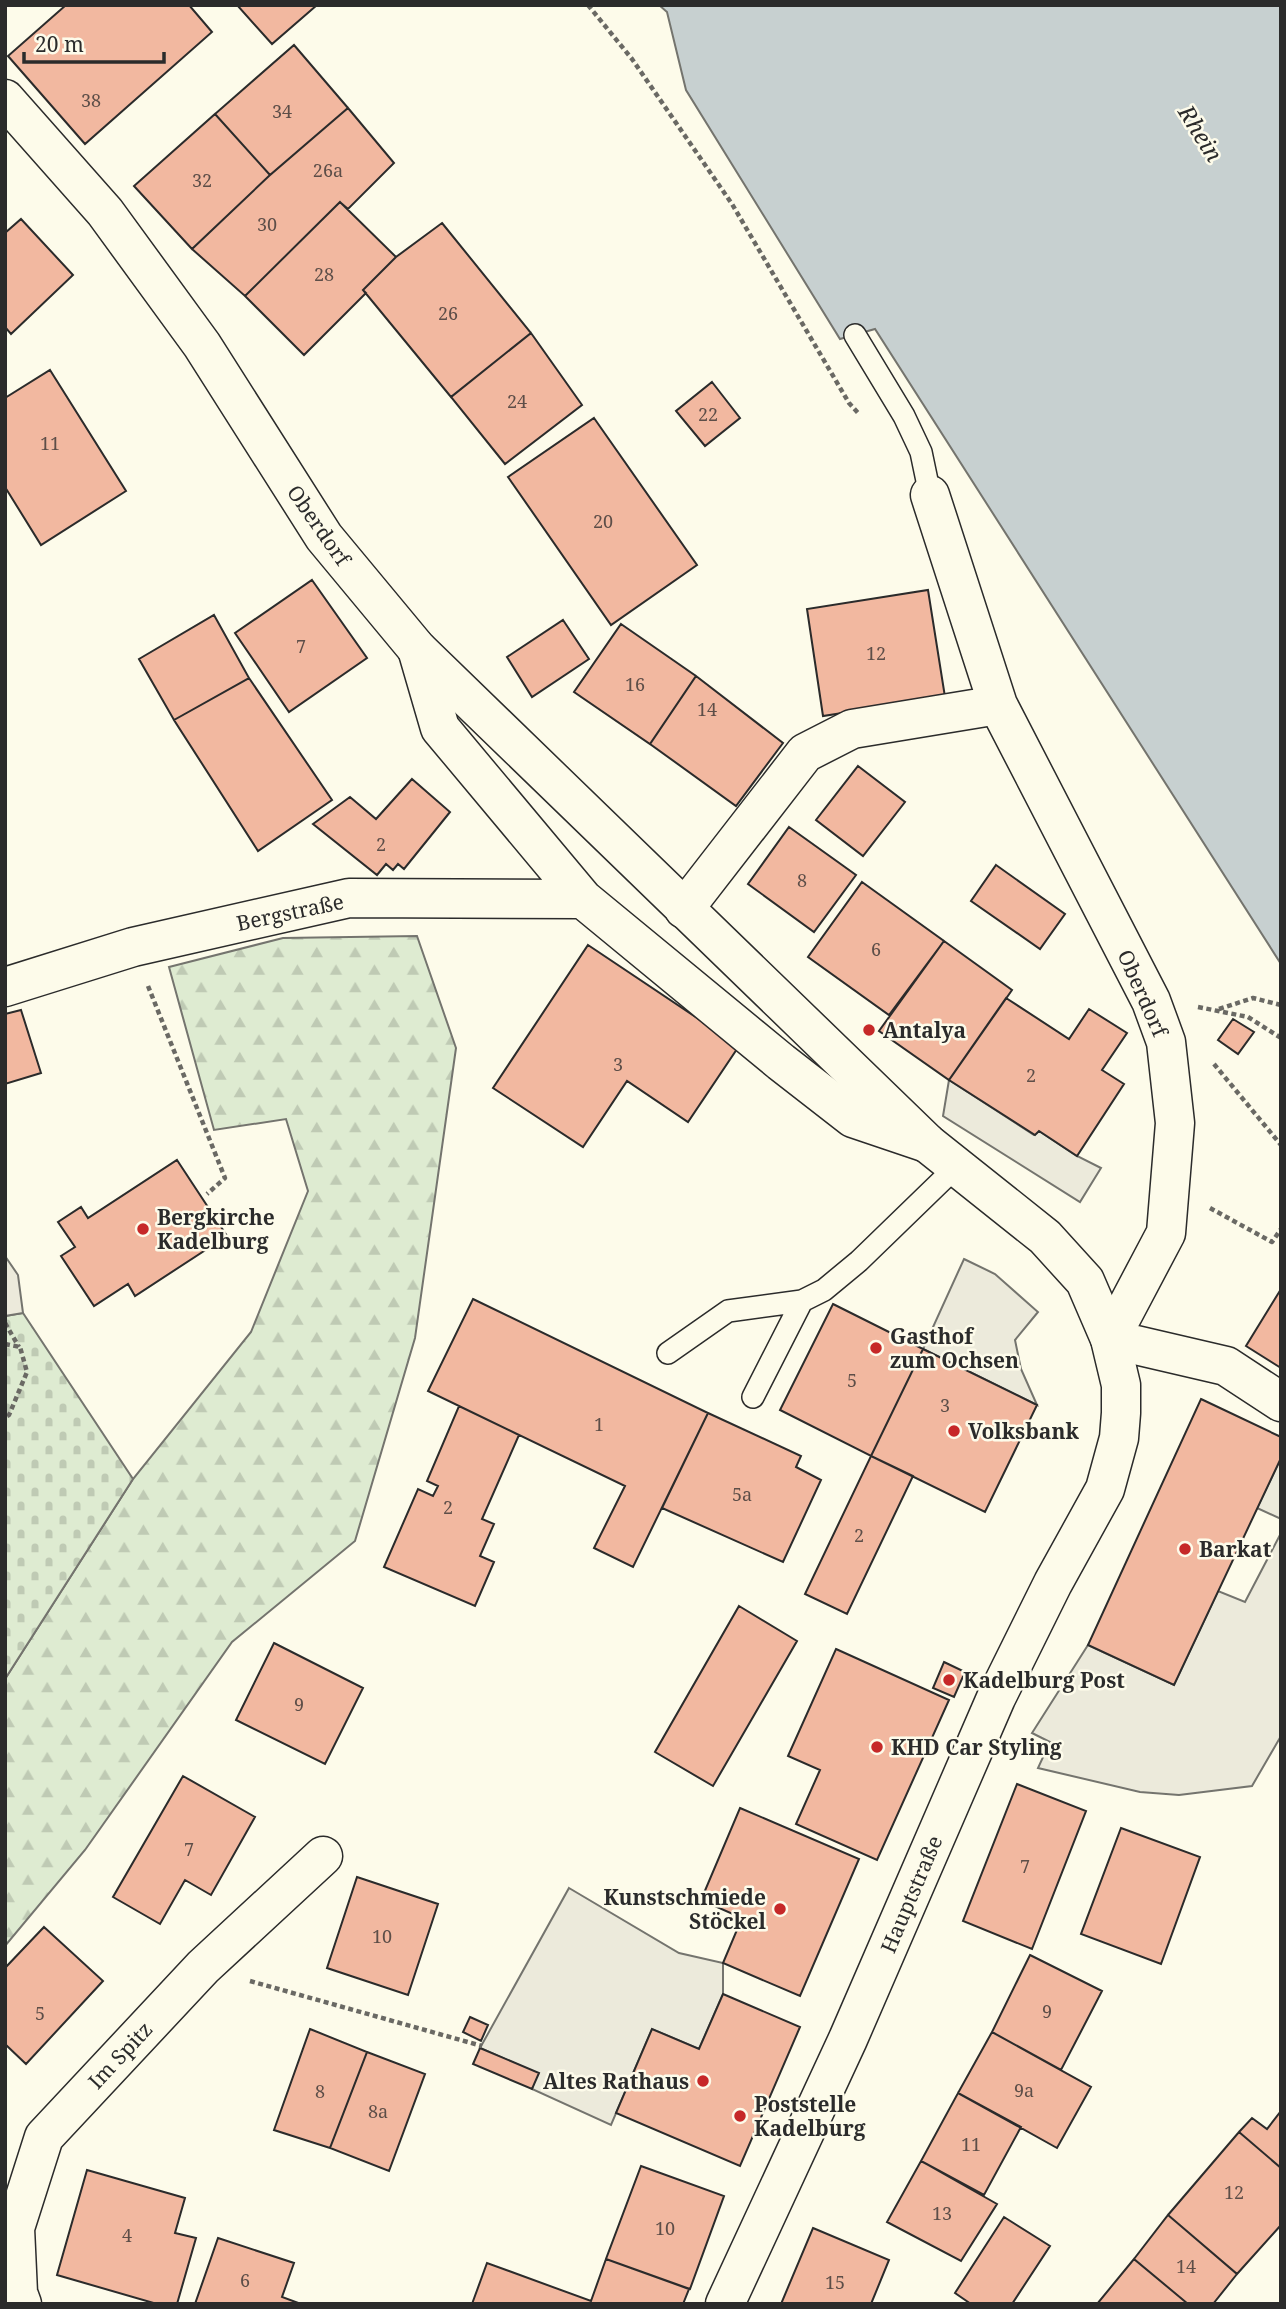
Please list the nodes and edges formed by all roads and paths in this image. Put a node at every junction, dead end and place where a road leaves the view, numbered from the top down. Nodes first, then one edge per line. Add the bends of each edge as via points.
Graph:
1 (588, 5) edge
2 (5, 99) edge
3 (855, 335) dead end
4 (867, 423) dead end
5 (930, 495) joint
6 (416, 649) junction
7 (998, 705) junction
8 (583, 899) junction
9 (684, 909) junction
10 (133, 947) junction
11 (5, 986) edge
12 (1151, 1001) junction
13 (1281, 1005) edge
14 (1218, 1010) junction
15 (1281, 1038) edge
16 (1208, 1057) dead end
17 (927, 1143) junction
18 (1281, 1145) edge
19 (957, 1166) junction
20 (207, 1194) dead end
21 (802, 1301) junction
22 (5, 1323) edge
23 (1110, 1339) junction
24 (5, 1344) edge
25 (20, 1348) junction
26 (668, 1353) dead end
27 (753, 1397) dead end
28 (1281, 1402) edge
29 (5, 1417) edge
30 (1105, 1489) joint
31 (323, 1856) dead end
32 (203, 1967) junction
33 (482, 2046) dead end
34 (22, 2304) edge
35 (725, 2304) edge

1 - 4 path via 632,59 732,204 849,403
2 - 6 street, Oberdorf via 105,212 202,345 324,537
3 - 5 lane via 921,452
5 - 7 street, Oberdorf
6 - 8 street via 440,728
6 - 9 street, Oberdorf
7 - 9 street via 852,729 805,753
7 - 12 street, Oberdorf
8 - 10 street, Bergstraße via 349,898
8 - 17 street via 853,1118
9 - 17 street, Oberdorf
10 - 11 street, Bergstraße
10 - 20 path via 225,1178
12 - 14 path
12 - 23 street, Oberdorf via 1166,1042 1175,1123 1167,1233
13 - 14 path via 1253,998
14 - 15 path via 1248,1017
16 - 18 path
17 - 19 street, Oberdorf
19 - 21 lane via 859,1261 824,1290
19 - 23 street, Oberdorf via 1045,1237 1085,1281
21 - 26 lane via 728,1311
21 - 27 lane
22 - 25 path
23 - 28 street via 1226,1366
23 - 30 street, Oberdorf via 1121,1385 1121,1413
24 - 25 path
25 - 29 path via 27,1373
30 - 35 street, Hauptstraße via 996,1698 848,2039
31 - 32 street, Im Spitz
32 - 33 path
32 - 34 street, Im Spitz via 44,2137 15,2228

